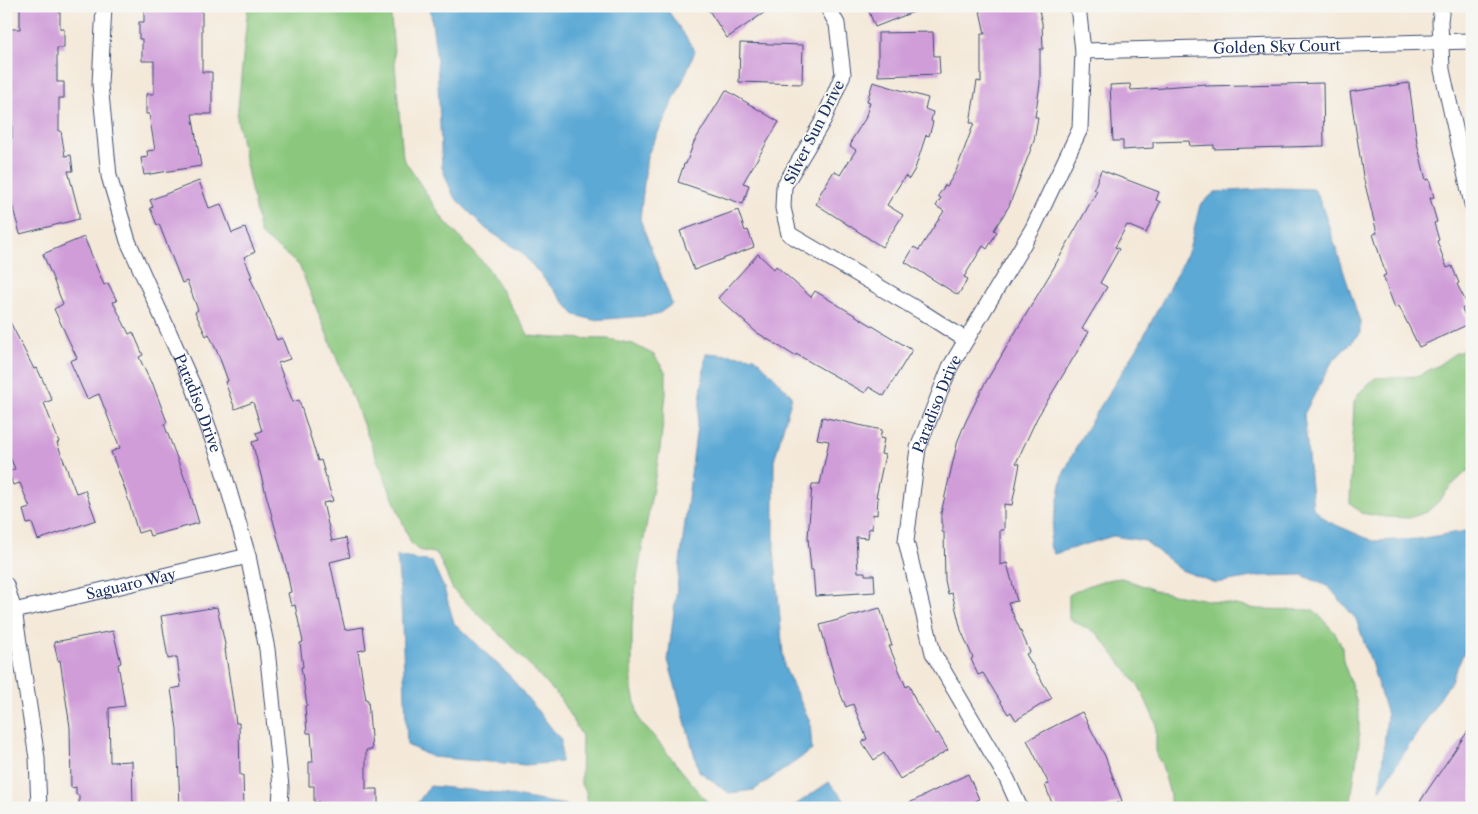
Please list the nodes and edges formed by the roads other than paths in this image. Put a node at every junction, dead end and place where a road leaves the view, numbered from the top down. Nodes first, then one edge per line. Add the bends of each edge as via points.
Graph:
1 (104, 6) edge
2 (827, 6) edge
3 (1078, 6) edge
4 (1442, 6) edge
5 (1472, 40) edge
6 (1441, 42) junction
7 (1083, 51) junction
8 (1472, 204) edge
9 (966, 340) junction
10 (248, 556) junction
11 (6, 586) edge
12 (14, 611) junction
13 (39, 808) edge
14 (280, 808) edge
15 (1020, 808) edge

1 - 10 street, Paradiso Drive via 100,84 109,176 128,241 194,388 220,460
2 - 9 street, Silver Sun Drive via 837,24 843,74 824,119 784,186 783,208 789,234
3 - 7 street, Paradiso Drive
4 - 6 street
5 - 6 street, Golden Sky Court
6 - 7 street, Golden Sky Court
6 - 8 street via 1442,70
7 - 9 street, Paradiso Drive via 1080,128 1033,228
9 - 15 street, Paradiso Drive via 950,367 918,448 906,541 933,653
10 - 12 street, Saguaro Way
10 - 14 street, Paradiso Drive via 267,649 281,787
11 - 12 street
12 - 13 street via 37,758

